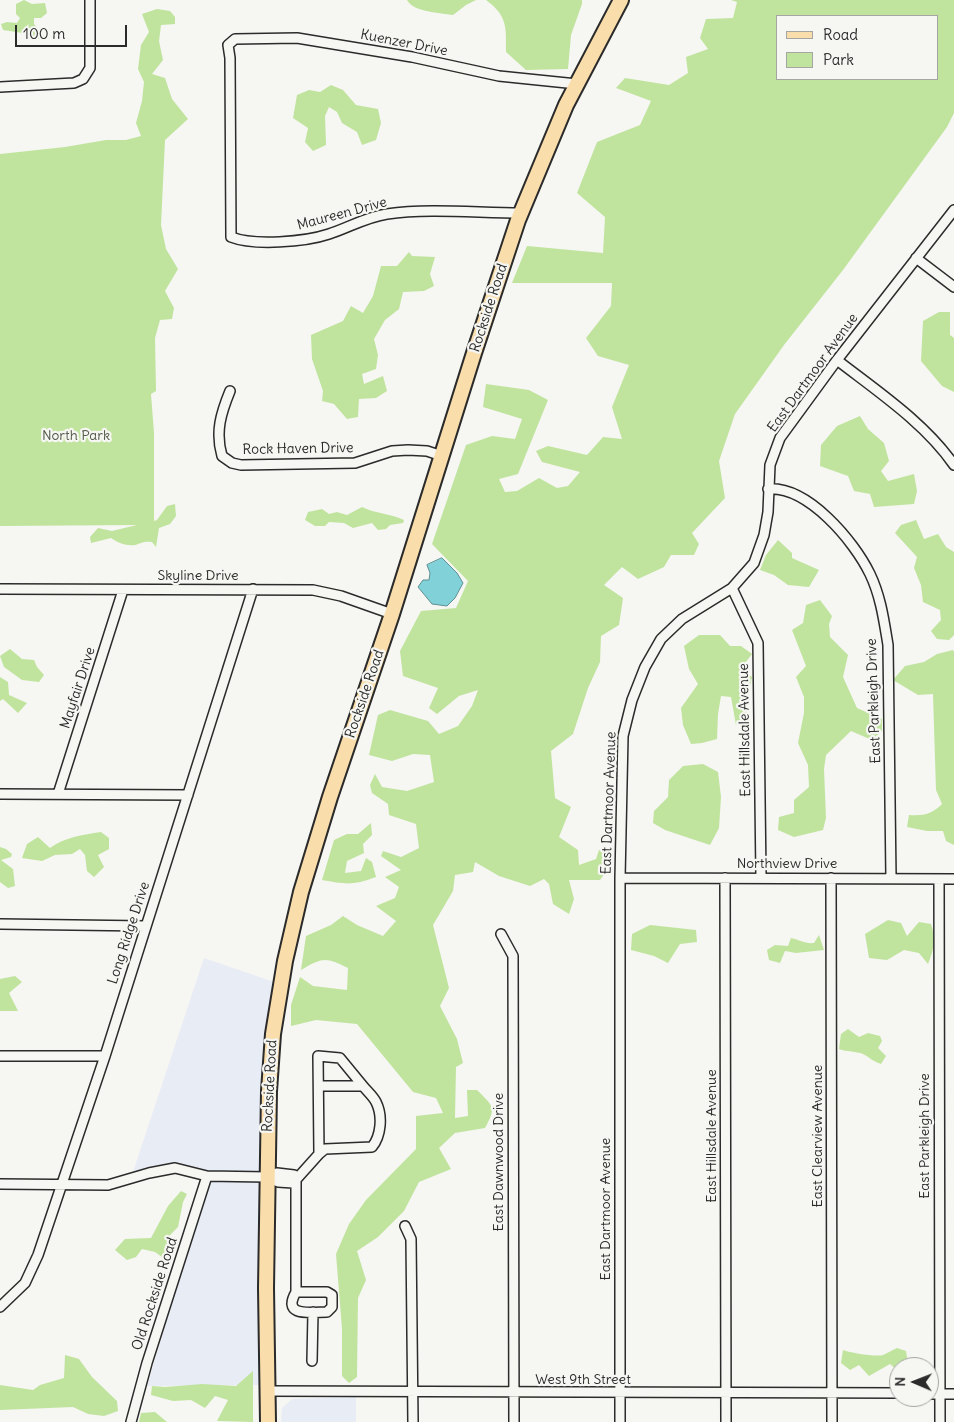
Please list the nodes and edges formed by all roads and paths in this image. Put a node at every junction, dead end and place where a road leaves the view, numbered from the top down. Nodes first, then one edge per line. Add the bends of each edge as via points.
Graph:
1 (90, 0) edge
2 (622, 0) edge
3 (577, 84) junction
4 (0, 87) edge
5 (954, 210) edge
6 (521, 213) junction
7 (231, 237) joint
8 (916, 258) junction
9 (954, 287) edge
10 (837, 360) junction
11 (230, 391) dead end
12 (442, 456) junction
13 (954, 465) edge
14 (768, 488) junction
15 (732, 588) junction
16 (0, 589) edge
17 (254, 589) junction
18 (124, 590) junction
19 (392, 614) junction
20 (0, 794) edge
21 (58, 794) junction
22 (188, 795) junction
23 (761, 877) junction
24 (620, 878) junction
25 (725, 878) junction
26 (831, 878) junction
27 (891, 878) junction
28 (938, 879) junction
29 (954, 879) edge
30 (0, 924) edge
31 (146, 926) junction
32 (501, 934) dead end
33 (0, 1056) edge
34 (105, 1056) junction
35 (319, 1086) junction
36 (363, 1086) junction
37 (319, 1154) junction
38 (207, 1176) junction
39 (266, 1177) junction
40 (296, 1180) junction
41 (0, 1184) edge
42 (62, 1184) junction
43 (405, 1226) dead end
44 (296, 1292) junction
45 (0, 1307) edge
46 (313, 1312) junction
47 (312, 1361) dead end
48 (267, 1391) junction
49 (413, 1392) junction
50 (514, 1393) junction
51 (620, 1393) junction
52 (832, 1393) junction
53 (889, 1393) edge
54 (726, 1394) junction
55 (940, 1394) junction
56 (954, 1394) edge
57 (132, 1422) edge
58 (268, 1422) edge
59 (413, 1422) edge
60 (514, 1422) edge
61 (620, 1422) edge
62 (726, 1422) edge
63 (832, 1422) edge
64 (940, 1422) edge

1 - 4 street via 90,68 83,79 74,83
2 - 3 main road, Rockside Road
3 - 6 main road, Rockside Road
3 - 7 street, Kuenzer Drive via 499,76 412,57 297,38 235,39 228,45
5 - 8 street, East Dartmoor Avenue
6 - 7 street, Maureen Drive via 405,212 385,214 324,236 295,241 241,241
6 - 12 main road, Rockside Road
8 - 9 street
8 - 10 street, East Dartmoor Avenue
10 - 13 street via 919,426
10 - 14 street, East Dartmoor Avenue via 780,438 770,466
11 - 12 street, Rock Haven Drive via 220,414 219,439 222,456 232,463 355,463 392,451 408,450
12 - 19 main road, Rockside Road
14 - 15 street, East Dartmoor Avenue via 764,535 754,563
14 - 27 street, East Parkleigh Drive via 793,493 835,525 856,549 883,609 888,645
15 - 23 street, East Hillsdale Avenue via 758,643
15 - 24 street, East Dartmoor Avenue via 682,618 661,639 632,700 623,736
16 - 18 street, Skyline Drive
17 - 18 street, Skyline Drive
17 - 19 street, Skyline Drive via 328,592
17 - 22 street, Long Ridge Drive
18 - 21 street, Mayfair Drive
19 - 39 main road, Rockside Road via 300,892 273,1034
20 - 21 street
21 - 22 street
22 - 31 street, Long Ridge Drive
23 - 25 street, Northview Drive
23 - 26 street, Northview Drive
24 - 25 street, Northview Drive
24 - 51 street, East Dartmoor Avenue
25 - 54 street, East Hillsdale Avenue
26 - 27 street, Northview Drive
26 - 52 street, East Clearview Avenue
27 - 28 street, Northview Drive
28 - 29 street, Northview Drive
28 - 55 street, East Parkleigh Drive
30 - 31 street
31 - 34 street, Long Ridge Drive
32 - 50 street, East Dawnwood Drive via 513,956
33 - 34 street
34 - 42 street, Long Ridge Drive
35 - 36 street
35 - 36 street via 318,1056 340,1058
35 - 37 street
36 - 37 street via 376,1102 378,1140 372,1147 325,1149
37 - 40 street
38 - 39 street
38 - 42 street via 175,1168 108,1185
38 - 57 street, Old Rockside Road via 147,1363
39 - 40 street via 277,1173 294,1174
39 - 48 main road, Rockside Road
40 - 44 street
41 - 42 street
42 - 45 street, Long Ridge Drive via 25,1283
43 - 49 street via 412,1239
44 - 46 street via 293,1309
44 - 46 street via 327,1292 332,1295 332,1307 327,1312
46 - 47 street
48 - 49 street, West 9th Street
48 - 58 main road, Rockside Road
49 - 50 street, West 9th Street
49 - 59 street
50 - 51 street, West 9th Street
50 - 60 street, East Dawnwood Drive
51 - 54 street, West 9th Street
51 - 61 street, East Dartmoor Avenue
52 - 53 street, West 9th Street
52 - 54 street, West 9th Street
52 - 63 street, East Clearview Avenue
54 - 62 street, East Hillsdale Avenue
55 - 56 street
55 - 64 street, East Parkleigh Drive

